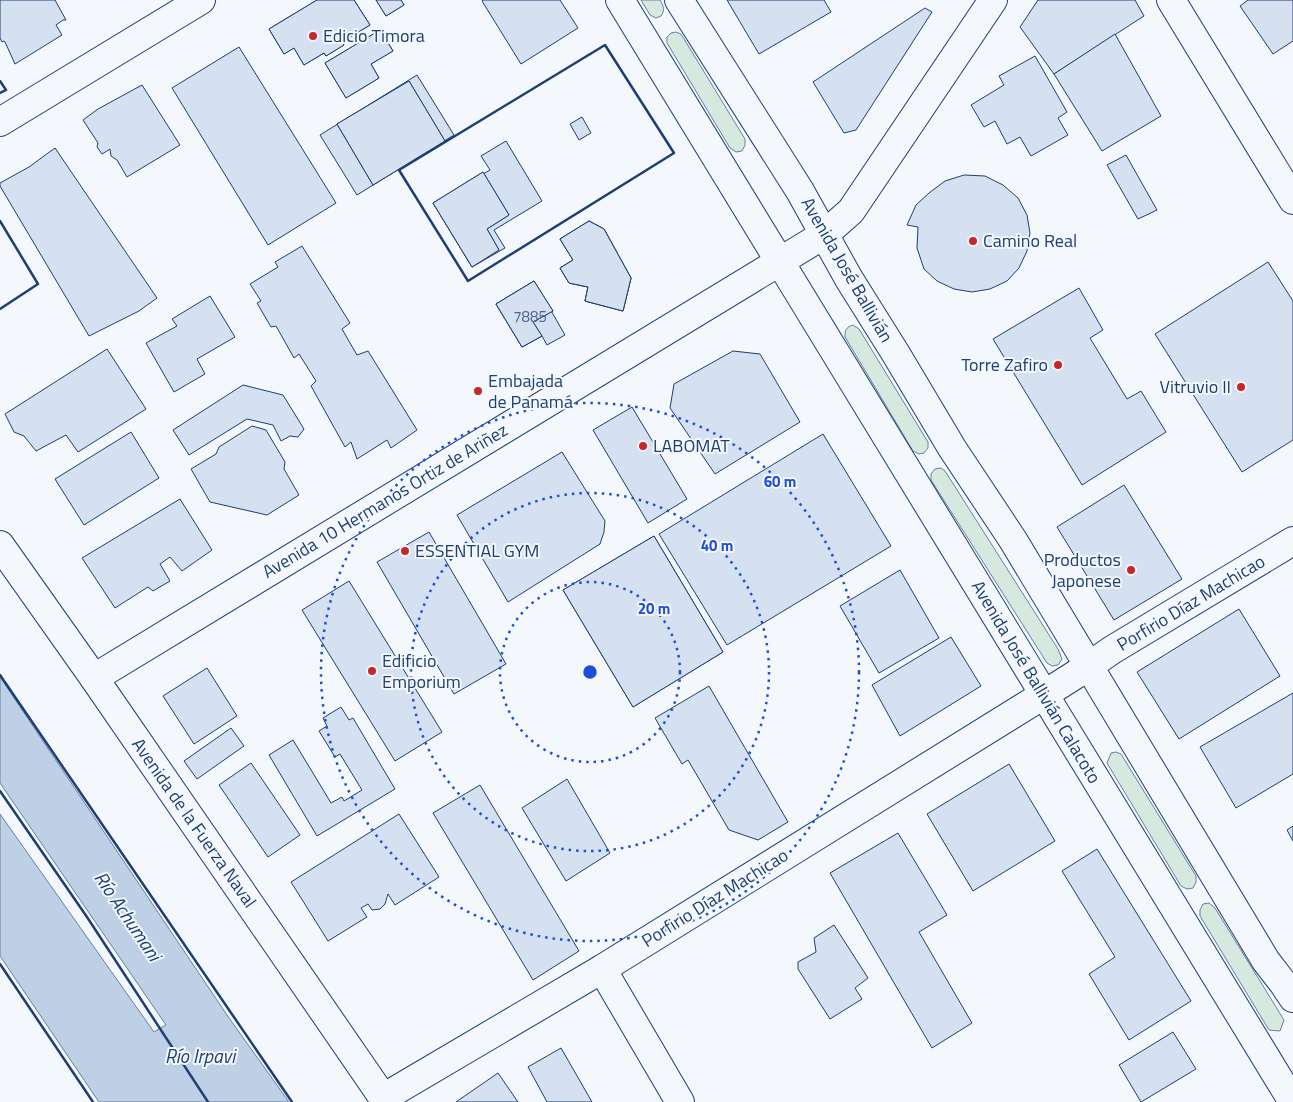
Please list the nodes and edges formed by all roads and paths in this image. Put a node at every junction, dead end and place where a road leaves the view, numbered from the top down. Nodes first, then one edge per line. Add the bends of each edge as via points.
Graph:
1 (200, 0) edge
2 (620, 0) edge
3 (679, 0) edge
4 (994, 0) edge
5 (1171, 0) edge
6 (0, 122) edge
7 (1293, 200) edge
8 (825, 234) junction
9 (779, 262) junction
10 (1293, 541) edge
11 (0, 545) edge
12 (1089, 666) junction
13 (94, 678) junction
14 (1045, 694) junction
15 (602, 969) junction
16 (1293, 998) edge
17 (385, 1100) edge
18 (680, 1102) edge
19 (1293, 1102) edge

1 - 6 main road
2 - 9 main road
3 - 8 main road, Avenida José Ballivián
4 - 8 main road, Avenida 10 Hermanos Ortiz de Ariñez via 851,211
5 - 7 main road
8 - 9 main road, Avenida 10 Hermanos Ortiz de Ariñez
8 - 12 main road, Avenida José Ballivián via 952,448 1014,540
9 - 13 main road, Avenida 10 Hermanos Ortiz de Ariñez
9 - 14 main road, Avenida José Ballivián Calacoto
10 - 12 main road, Porfirio Díaz Machicao
11 - 13 main road, Avenida de la Fuerza Naval
12 - 14 main road, Porfirio Díaz Machicao
12 - 16 main road via 1266,962
13 - 17 main road, Avenida de la Fuerza Naval
14 - 15 main road, Porfirio Díaz Machicao
14 - 19 main road, Avenida José Ballivián Calacoto
15 - 17 main road, Porfirio Díaz Machicao
15 - 18 main road

